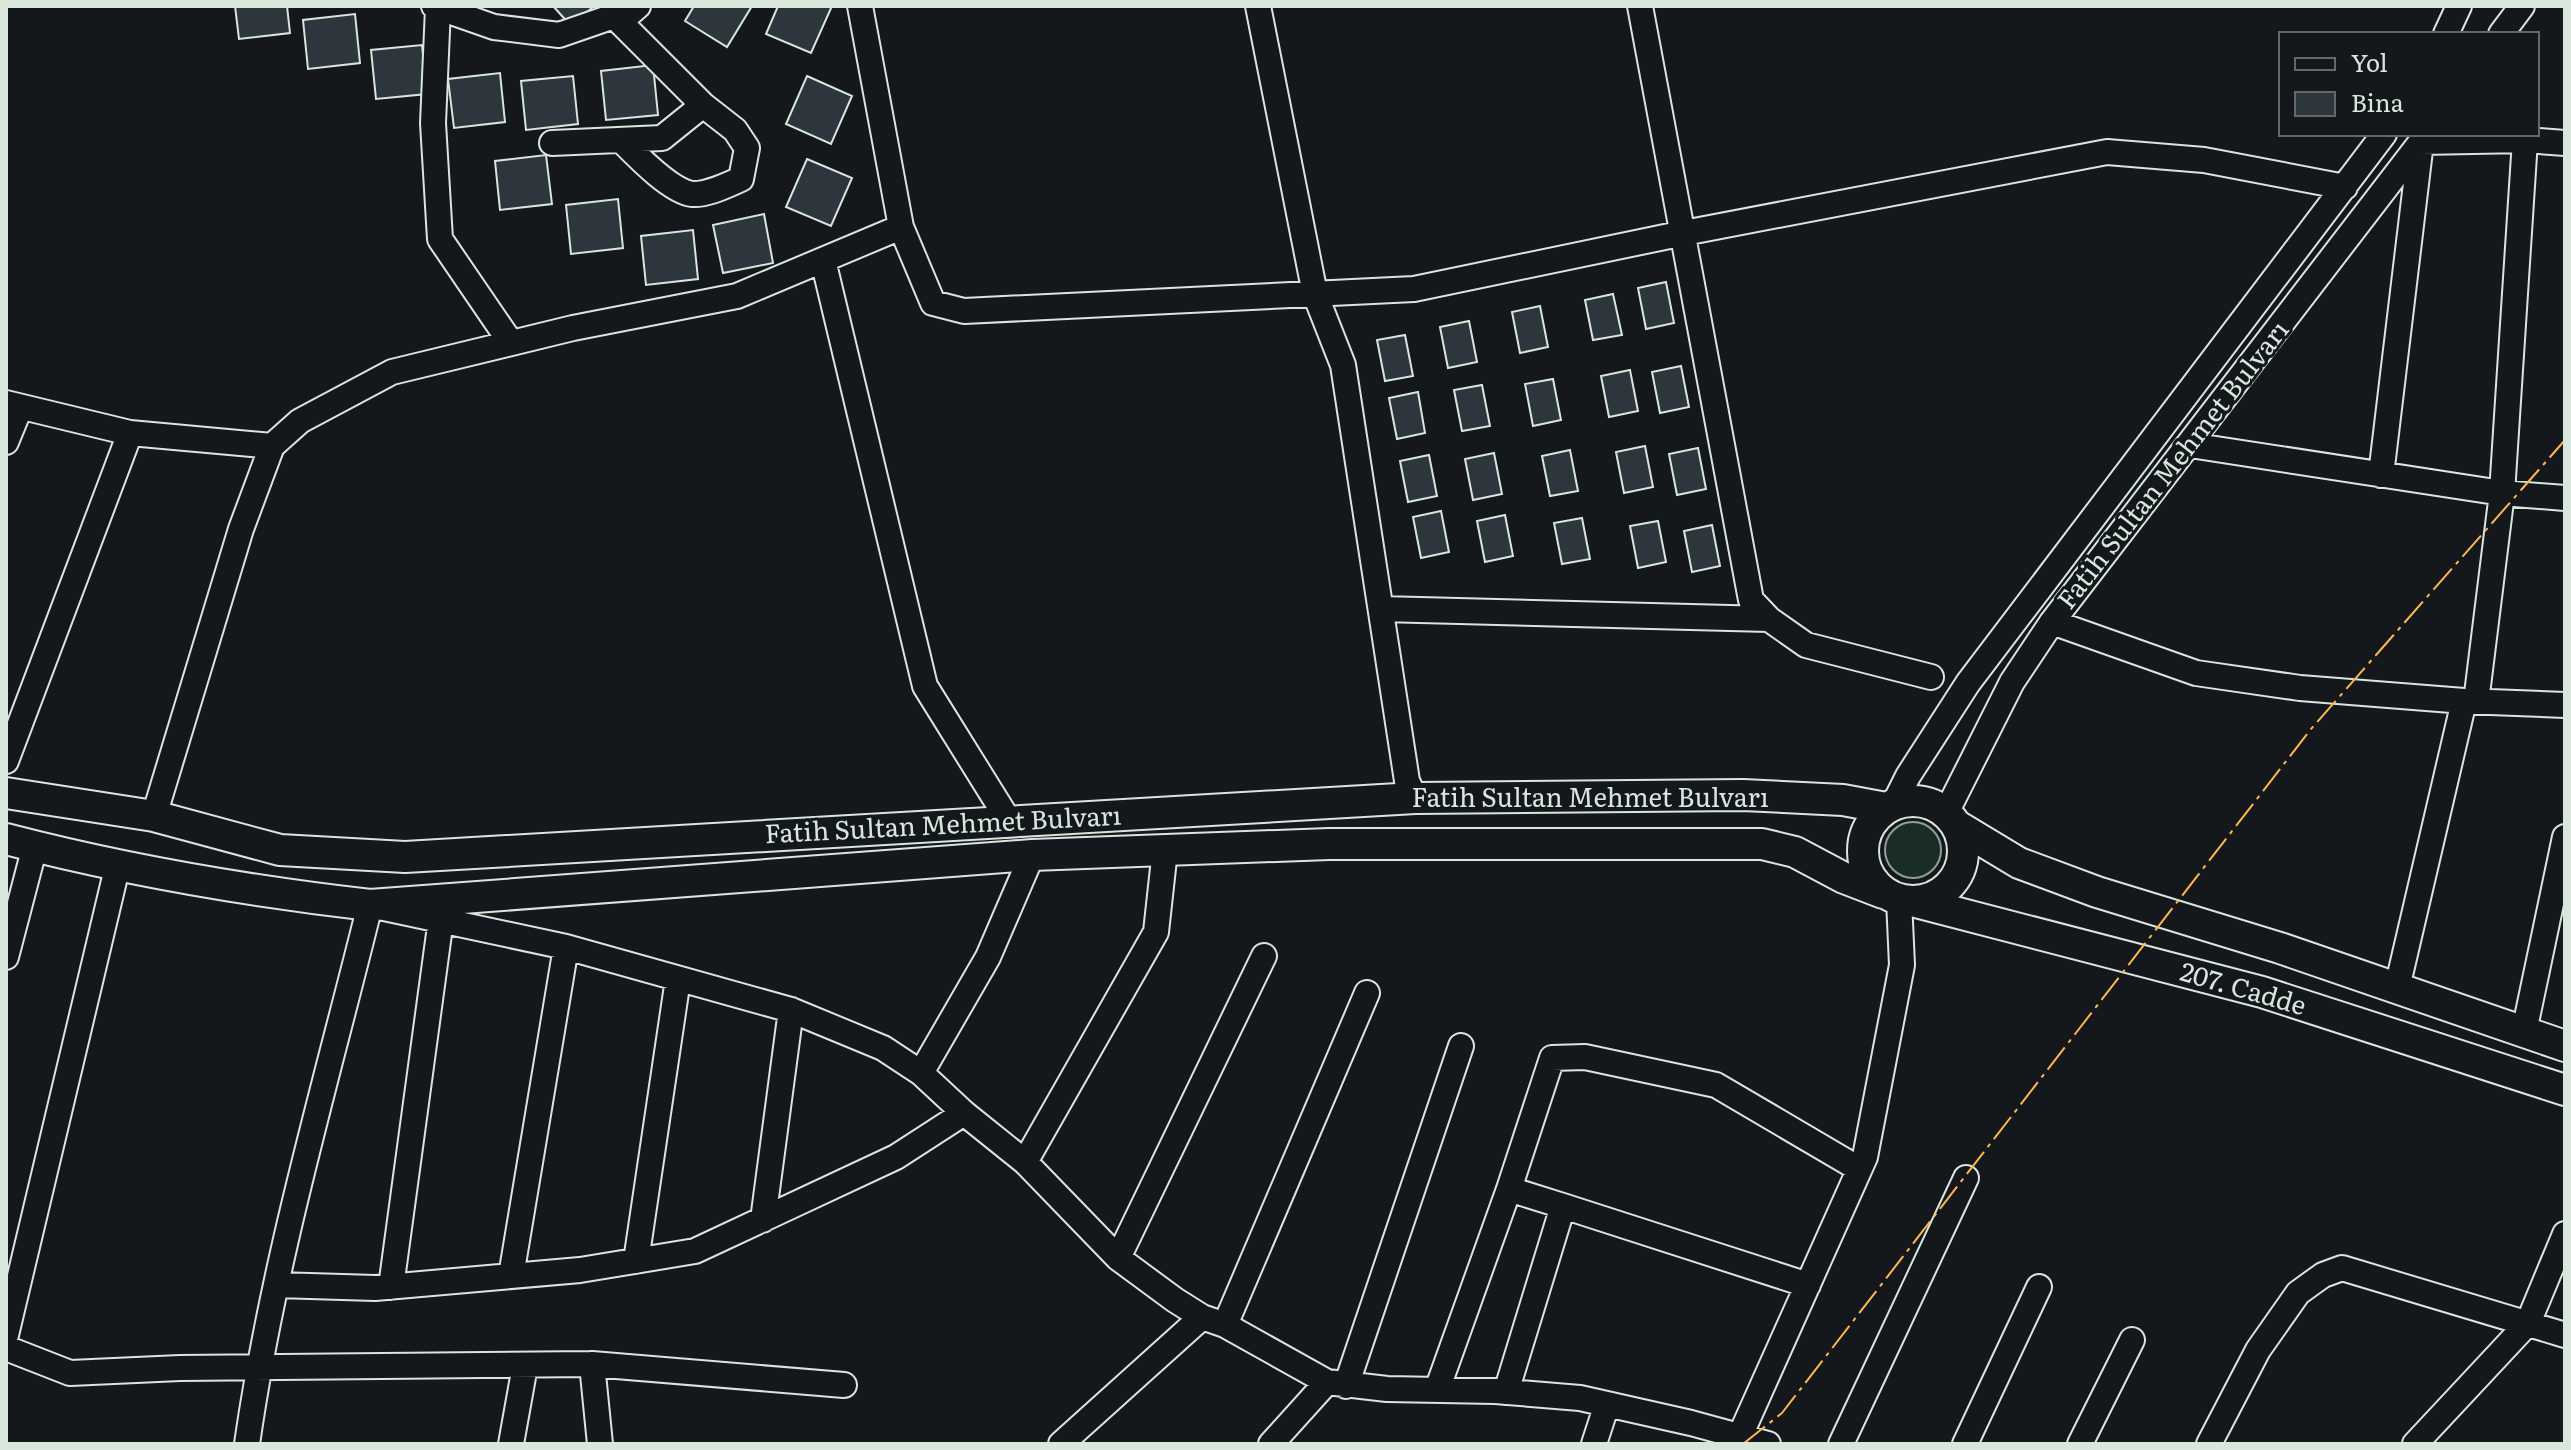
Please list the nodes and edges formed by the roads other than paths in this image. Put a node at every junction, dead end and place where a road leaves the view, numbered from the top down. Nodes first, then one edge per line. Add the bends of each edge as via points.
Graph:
1 (638, 6) edge
2 (860, 6) edge
3 (1258, 6) edge
4 (1640, 6) edge
5 (2459, 6) edge
6 (2522, 6) edge
7 (436, 7) edge
8 (614, 16) junction
9 (2447, 32) edge
10 (2502, 32) edge
11 (703, 105) junction
12 (2383, 136) edge
13 (2424, 138) edge
14 (621, 140) junction
15 (2525, 140) junction
16 (552, 143) dead end
17 (2565, 143) edge
18 (2345, 187) junction
19 (901, 227) junction
20 (1684, 233) junction
21 (823, 260) junction
22 (1315, 294) junction
23 (511, 343) junction
24 (13, 406) edge
25 (130, 433) junction
26 (6, 442) edge
27 (2190, 445) junction
28 (272, 446) junction
29 (2381, 475) junction
30 (2502, 493) junction
31 (2565, 498) edge
32 (1381, 609) junction
33 (1769, 619) junction
34 (2052, 622) junction
35 (1931, 677) dead end
36 (2470, 701) junction
37 (2565, 705) edge
38 (6, 761) edge
39 (6, 793) edge
40 (1415, 798) junction
41 (1890, 806) junction
42 (154, 816) junction
43 (1951, 819) junction
44 (1009, 821) junction
45 (2565, 837) edge
46 (6, 839) edge
47 (35, 846) junction
48 (1165, 850) junction
49 (1032, 855) junction
50 (118, 864) junction
51 (1899, 898) junction
52 (370, 905) junction
53 (441, 919) junction
54 (2556, 927) edge
55 (566, 947) junction
56 (1264, 956) dead end
57 (6, 957) edge
58 (678, 979) junction
59 (2397, 988) junction
60 (1367, 993) dead end
61 (791, 1010) junction
62 (2524, 1032) junction
63 (1461, 1046) dead end
64 (2565, 1046) edge
65 (921, 1073) junction
66 (2565, 1090) edge
67 (964, 1113) junction
68 (1025, 1162) junction
69 (1859, 1169) junction
70 (1966, 1178) dead end
71 (1509, 1189) junction
72 (1563, 1206) junction
73 (763, 1220) junction
74 (2565, 1234) edge
75 (1118, 1258) junction
76 (636, 1261) junction
77 (511, 1276) junction
78 (277, 1285) junction
79 (1808, 1285) junction
80 (391, 1287) junction
81 (2039, 1287) dead end
82 (1202, 1317) junction
83 (2528, 1323) junction
84 (1225, 1325) junction
85 (6, 1335) edge
86 (2565, 1335) edge
87 (2132, 1340) dead end
88 (6, 1348) edge
89 (592, 1364) junction
90 (525, 1366) junction
91 (258, 1368) junction
92 (1336, 1384) junction
93 (844, 1385) dead end
94 (1437, 1390) junction
95 (1506, 1392) junction
96 (1607, 1404) junction
97 (1758, 1442) edge
98 (2211, 1443) edge
99 (247, 1444) edge
100 (511, 1444) edge
101 (600, 1444) edge
102 (1061, 1444) edge
103 (1271, 1444) edge
104 (1594, 1444) edge
105 (1841, 1444) edge
106 (1965, 1444) edge
107 (2080, 1444) edge
108 (2415, 1444) edge

1 - 8 street
2 - 19 street
3 - 22 street
4 - 20 street
5 - 9 street
6 - 10 street
7 - 8 street via 494,27 559,35
7 - 23 street via 433,123 440,239
8 - 11 street
11 - 14 street via 662,138
11 - 14 street via 735,130 747,148 741,179 719,189 691,194 652,172
12 - 18 street, Fatih Sultan Mehmet Bulvarı
13 - 15 street
13 - 27 street, Fatih Sultan Mehmet Bulvarı
13 - 29 street
14 - 16 street
15 - 17 street
15 - 30 street
18 - 20 street via 2204,160 2107,152
18 - 41 street, Fatih Sultan Mehmet Bulvarı via 1968,683
19 - 21 street
19 - 22 street via 933,303 964,311
20 - 22 street via 1414,289
20 - 33 street via 1751,600
21 - 23 street via 737,296
21 - 44 street via 925,686
22 - 32 street via 1343,365
23 - 28 street via 392,372 300,421
24 - 25 street
24 - 26 street
25 - 28 street
25 - 38 street
27 - 29 street
27 - 34 street, Fatih Sultan Mehmet Bulvarı
28 - 42 street via 241,529
29 - 30 street
30 - 31 street
30 - 36 street
32 - 33 street
32 - 40 street via 1407,781
33 - 35 street via 1806,645
34 - 36 street via 2196,673 2300,688
34 - 43 street, Fatih Sultan Mehmet Bulvarı via 2012,682
36 - 37 street
36 - 59 street
39 - 42 main road, Fatih Sultan Mehmet Bulvarı
40 - 41 main road, Fatih Sultan Mehmet Bulvarı via 1743,795
40 - 44 main road, Fatih Sultan Mehmet Bulvarı
41 - 43 main road via 1921,802
41 - 51 main road via 1874,819 1862,850 1871,881
42 - 44 main road, Fatih Sultan Mehmet Bulvarı via 280,850 405,857
43 - 51 main road via 1963,850 1958,875 1933,898
43 - 59 main road, 207. Cadde via 2019,863
45 - 54 street
46 - 47 main road, Fatih Sultan Mehmet Bulvarı
47 - 50 main road, Fatih Sultan Mehmet Bulvarı
47 - 57 street
48 - 49 main road, Fatih Sultan Mehmet Bulvarı
48 - 51 main road, Fatih Sultan Mehmet Bulvarı via 1329,844 1762,844 1795,852
48 - 68 street via 1156,932
49 - 52 main road, Fatih Sultan Mehmet Bulvarı
49 - 65 street via 988,957
50 - 52 main road, Fatih Sultan Mehmet Bulvarı via 279,895
50 - 85 street
51 - 66 main road, 207. Cadde via 2262,992
51 - 69 street via 1902,965
52 - 53 street
52 - 78 street
53 - 55 street
53 - 80 street
54 - 62 street
55 - 58 street
55 - 77 street
56 - 75 street
58 - 61 street
58 - 76 street
59 - 62 main road, 207. Cadde
60 - 84 street
61 - 65 street via 883,1048
61 - 73 street
62 - 64 main road, 207. Cadde
63 - 92 street
65 - 67 street
67 - 68 street
67 - 73 street via 896,1157
68 - 75 street
69 - 71 street via 1716,1085 1585,1057 1552,1058
69 - 79 street
70 - 105 street
71 - 72 street
71 - 94 street
72 - 79 street
72 - 95 street
73 - 76 street via 695,1251
74 - 83 street
75 - 82 street
76 - 77 street
77 - 80 street
78 - 80 street
78 - 91 street
79 - 97 street
81 - 106 street
82 - 84 street
82 - 102 street
83 - 86 street
83 - 98 street via 2342,1268 2323,1275 2298,1293 2258,1350
83 - 108 street
84 - 92 street
87 - 107 street
88 - 91 street via 70,1373
89 - 90 street
89 - 93 street
89 - 101 street
90 - 91 street
90 - 100 street
91 - 99 street
92 - 94 street
92 - 103 street
94 - 95 street
95 - 96 street
96 - 97 street
96 - 104 street

